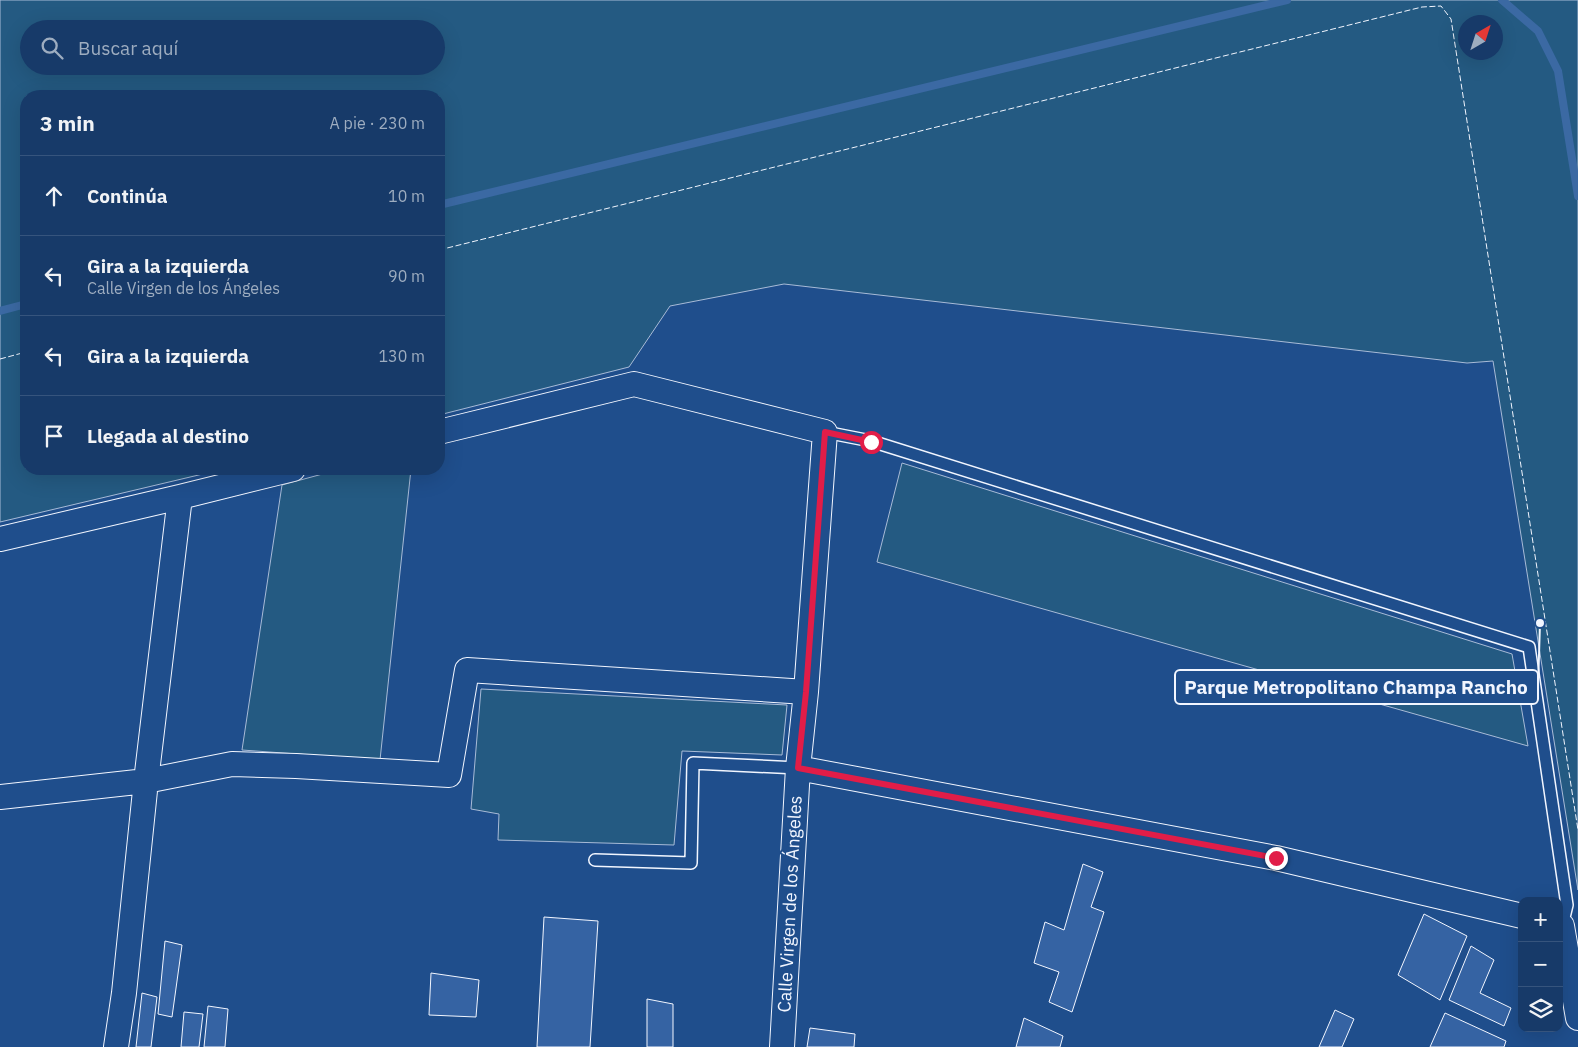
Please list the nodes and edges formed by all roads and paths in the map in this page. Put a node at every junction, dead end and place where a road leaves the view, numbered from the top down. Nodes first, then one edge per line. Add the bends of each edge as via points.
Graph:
1 (445, 431) edge
2 (825, 432) junction
3 (269, 475) edge
4 (180, 497) junction
5 (0, 539) edge
6 (806, 692) junction
7 (798, 768) junction
8 (146, 781) junction
9 (0, 797) edge
10 (595, 860) dead end
11 (1518, 915) edge
12 (1563, 918) edge
13 (1563, 941) edge
14 (1578, 1018) edge
15 (116, 1047) edge
16 (782, 1047) edge

1 - 2 street via 634,384
2 - 6 street, Calle Virgen de los Ángeles
2 - 12 lane via 871,442 1529,647 1568,905
3 - 4 street
4 - 5 street
4 - 8 street
6 - 7 street, Calle Virgen de los Ángeles
6 - 8 street via 467,670 449,775 232,764
7 - 10 lane via 692,763 691,863
7 - 11 street via 1276,858
7 - 16 street, Calle Virgen de los Ángeles
8 - 9 street
8 - 15 street
13 - 14 street

